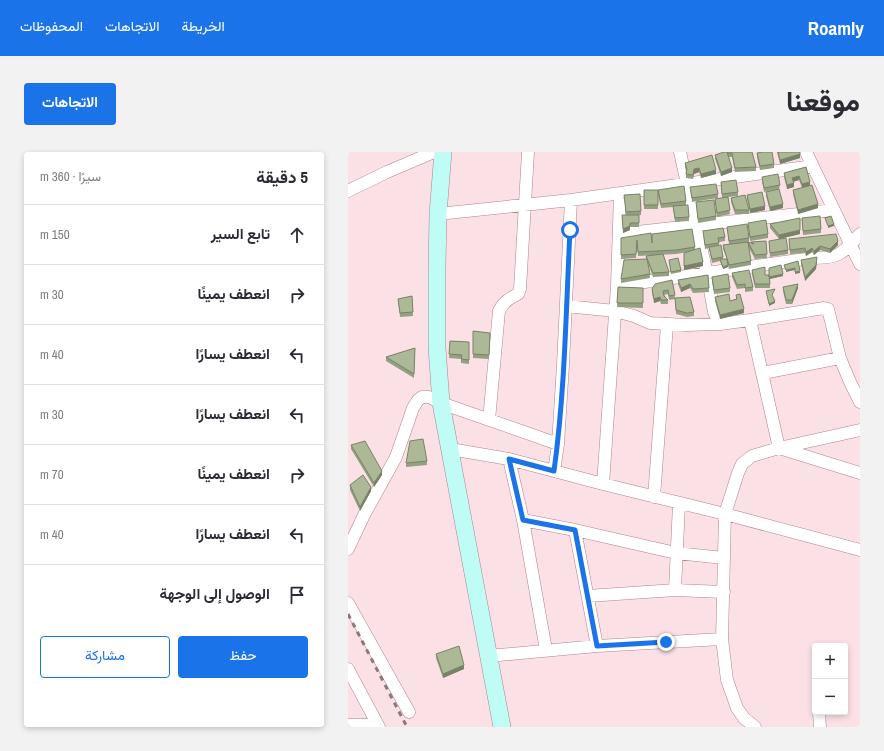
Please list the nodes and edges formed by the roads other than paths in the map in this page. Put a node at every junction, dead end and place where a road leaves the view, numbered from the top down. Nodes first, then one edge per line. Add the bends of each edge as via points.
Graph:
1 (434, 152) edge
2 (443, 152) edge
3 (528, 152) edge
4 (680, 152) edge
5 (806, 152) edge
6 (812, 166) junction
7 (687, 184) junction
8 (348, 191) edge
9 (620, 193) junction
10 (571, 200) junction
11 (525, 206) junction
12 (834, 210) junction
13 (438, 214) junction
14 (696, 226) junction
15 (619, 234) junction
16 (860, 234) edge
17 (851, 244) junction
18 (860, 264) edge
19 (708, 274) junction
20 (617, 286) junction
21 (566, 306) junction
22 (615, 311) junction
23 (750, 320) junction
24 (720, 324) junction
25 (667, 325) junction
26 (840, 358) junction
27 (763, 373) junction
28 (860, 402) edge
29 (441, 403) junction
30 (489, 420) junction
31 (860, 430) edge
32 (558, 444) junction
33 (779, 448) junction
34 (450, 449) junction
35 (509, 459) junction
36 (554, 471) junction
37 (860, 473) edge
38 (603, 484) junction
39 (654, 497) junction
40 (680, 504) junction
41 (725, 514) junction
42 (523, 520) junction
43 (575, 530) junction
44 (348, 549) edge
45 (860, 550) edge
46 (676, 553) junction
47 (724, 558) junction
48 (675, 590) junction
49 (724, 592) junction
50 (588, 596) junction
51 (348, 603) edge
52 (722, 639) junction
53 (597, 646) junction
54 (546, 650) junction
55 (488, 656) junction
56 (350, 676) edge
57 (409, 712) dead end
58 (819, 715) edge
59 (348, 724) edge
60 (379, 726) edge
61 (502, 727) edge
62 (755, 727) edge
63 (820, 727) edge

1 - 8 street
2 - 13 street
3 - 11 street
4 - 7 street
5 - 6 street
6 - 7 street
6 - 12 street
7 - 9 street
7 - 14 street
9 - 10 street
9 - 15 street
10 - 11 street
10 - 21 street
11 - 13 street
11 - 30 street via 520,289 518,294 506,301 499,310
12 - 14 street
12 - 17 street
13 - 29 street via 437,348
14 - 15 street
14 - 19 street
15 - 20 street
16 - 17 street
17 - 18 street
17 - 19 street via 831,258 812,258
19 - 20 street
19 - 24 street via 714,312
20 - 22 street
21 - 22 street
21 - 32 street
22 - 25 street via 650,323
22 - 38 street
23 - 24 street
23 - 26 street via 828,309
23 - 27 street
24 - 25 street
25 - 39 street
26 - 27 street
26 - 28 street
27 - 33 street
29 - 30 street
29 - 34 street
29 - 44 street via 429,397 418,400 396,457
30 - 32 street
31 - 33 street
32 - 36 street
33 - 37 street
33 - 41 street via 752,456 742,464
34 - 35 street
34 - 55 street
35 - 36 street
35 - 42 street
36 - 38 street
38 - 39 street
39 - 40 street
40 - 41 street
40 - 46 street
41 - 45 street
41 - 47 street
42 - 43 street
42 - 54 street
43 - 46 street
43 - 50 street
46 - 47 street
46 - 48 street
47 - 49 street
48 - 49 street
48 - 50 street
49 - 52 street
50 - 53 street
51 - 57 street
52 - 53 street
52 - 62 street via 727,680 737,708
53 - 54 street
54 - 55 street
55 - 61 street
56 - 60 street
58 - 63 street
59 - 60 street

